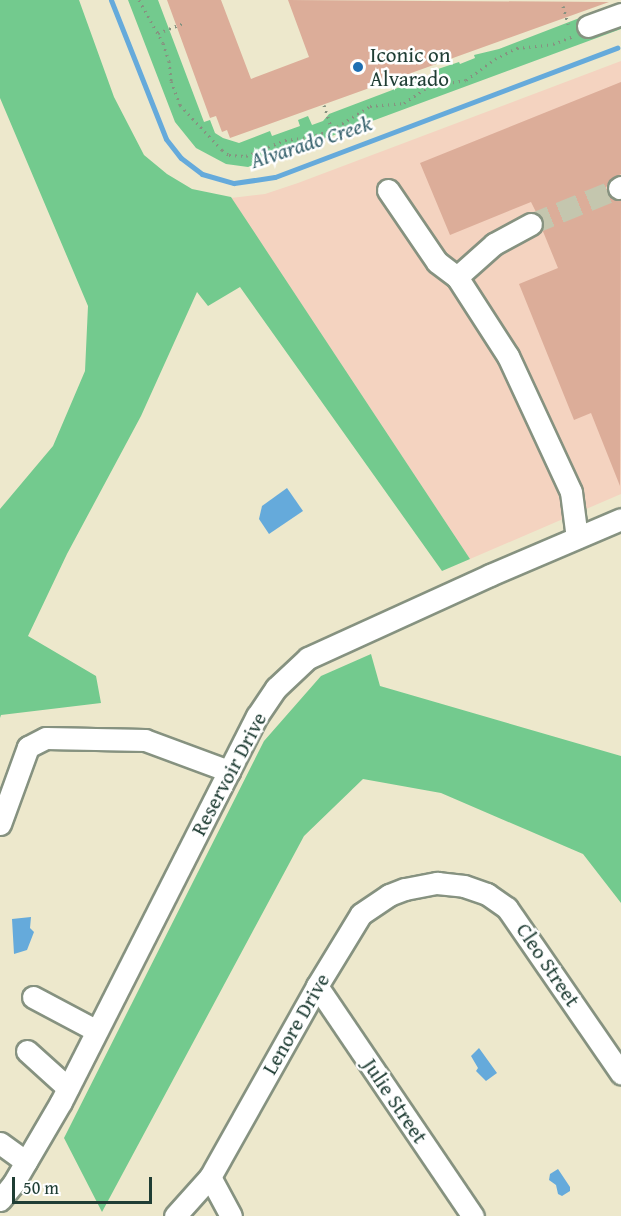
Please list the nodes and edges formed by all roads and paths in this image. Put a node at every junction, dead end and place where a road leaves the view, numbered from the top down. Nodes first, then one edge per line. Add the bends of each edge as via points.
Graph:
1 (139, 0) edge
2 (621, 14) edge
3 (182, 24) dead end
4 (588, 26) joint
5 (158, 33) junction
6 (324, 105) dead end
7 (332, 130) junction
8 (388, 190) dead end
9 (533, 230) tunnel mouth
10 (459, 281) junction
11 (621, 519) edge
12 (577, 538) junction
13 (229, 771) junction
14 (0, 824) edge
15 (453, 884) joint
16 (316, 986) junction
17 (33, 997) dead end
18 (98, 1030) junction
19 (27, 1051) dead end
20 (621, 1073) edge
21 (68, 1088) junction
22 (0, 1143) edge
23 (26, 1162) junction
24 (210, 1177) junction
25 (0, 1200) edge
26 (176, 1216) edge
27 (231, 1216) edge
28 (472, 1216) edge

1 - 5 path
2 - 4 street
3 - 5 path
4 - 7 path via 563,41 508,52 466,80 429,86 404,103 370,106
5 - 7 path via 170,61 171,81 180,105 229,154 246,156 285,140
6 - 7 path
8 - 10 street via 437,262
9 - 10 street via 494,244
10 - 12 street via 508,356 551,459 571,492
11 - 12 street, Reservoir Drive
12 - 13 street, Reservoir Drive via 308,658 256,716
13 - 14 street via 145,740 46,738 28,747
13 - 18 street, Reservoir Drive
15 - 16 street, Lenore Drive via 405,888 374,903 361,914
15 - 20 street, Cleo Street via 486,894 516,918
16 - 24 street, Lenore Drive
16 - 28 street, Julie Street
17 - 18 street
18 - 21 street, Reservoir Drive
19 - 21 street
21 - 23 street, Reservoir Drive
22 - 23 street
23 - 25 street, Reservoir Drive
24 - 26 street, Lenore Drive
24 - 27 street

